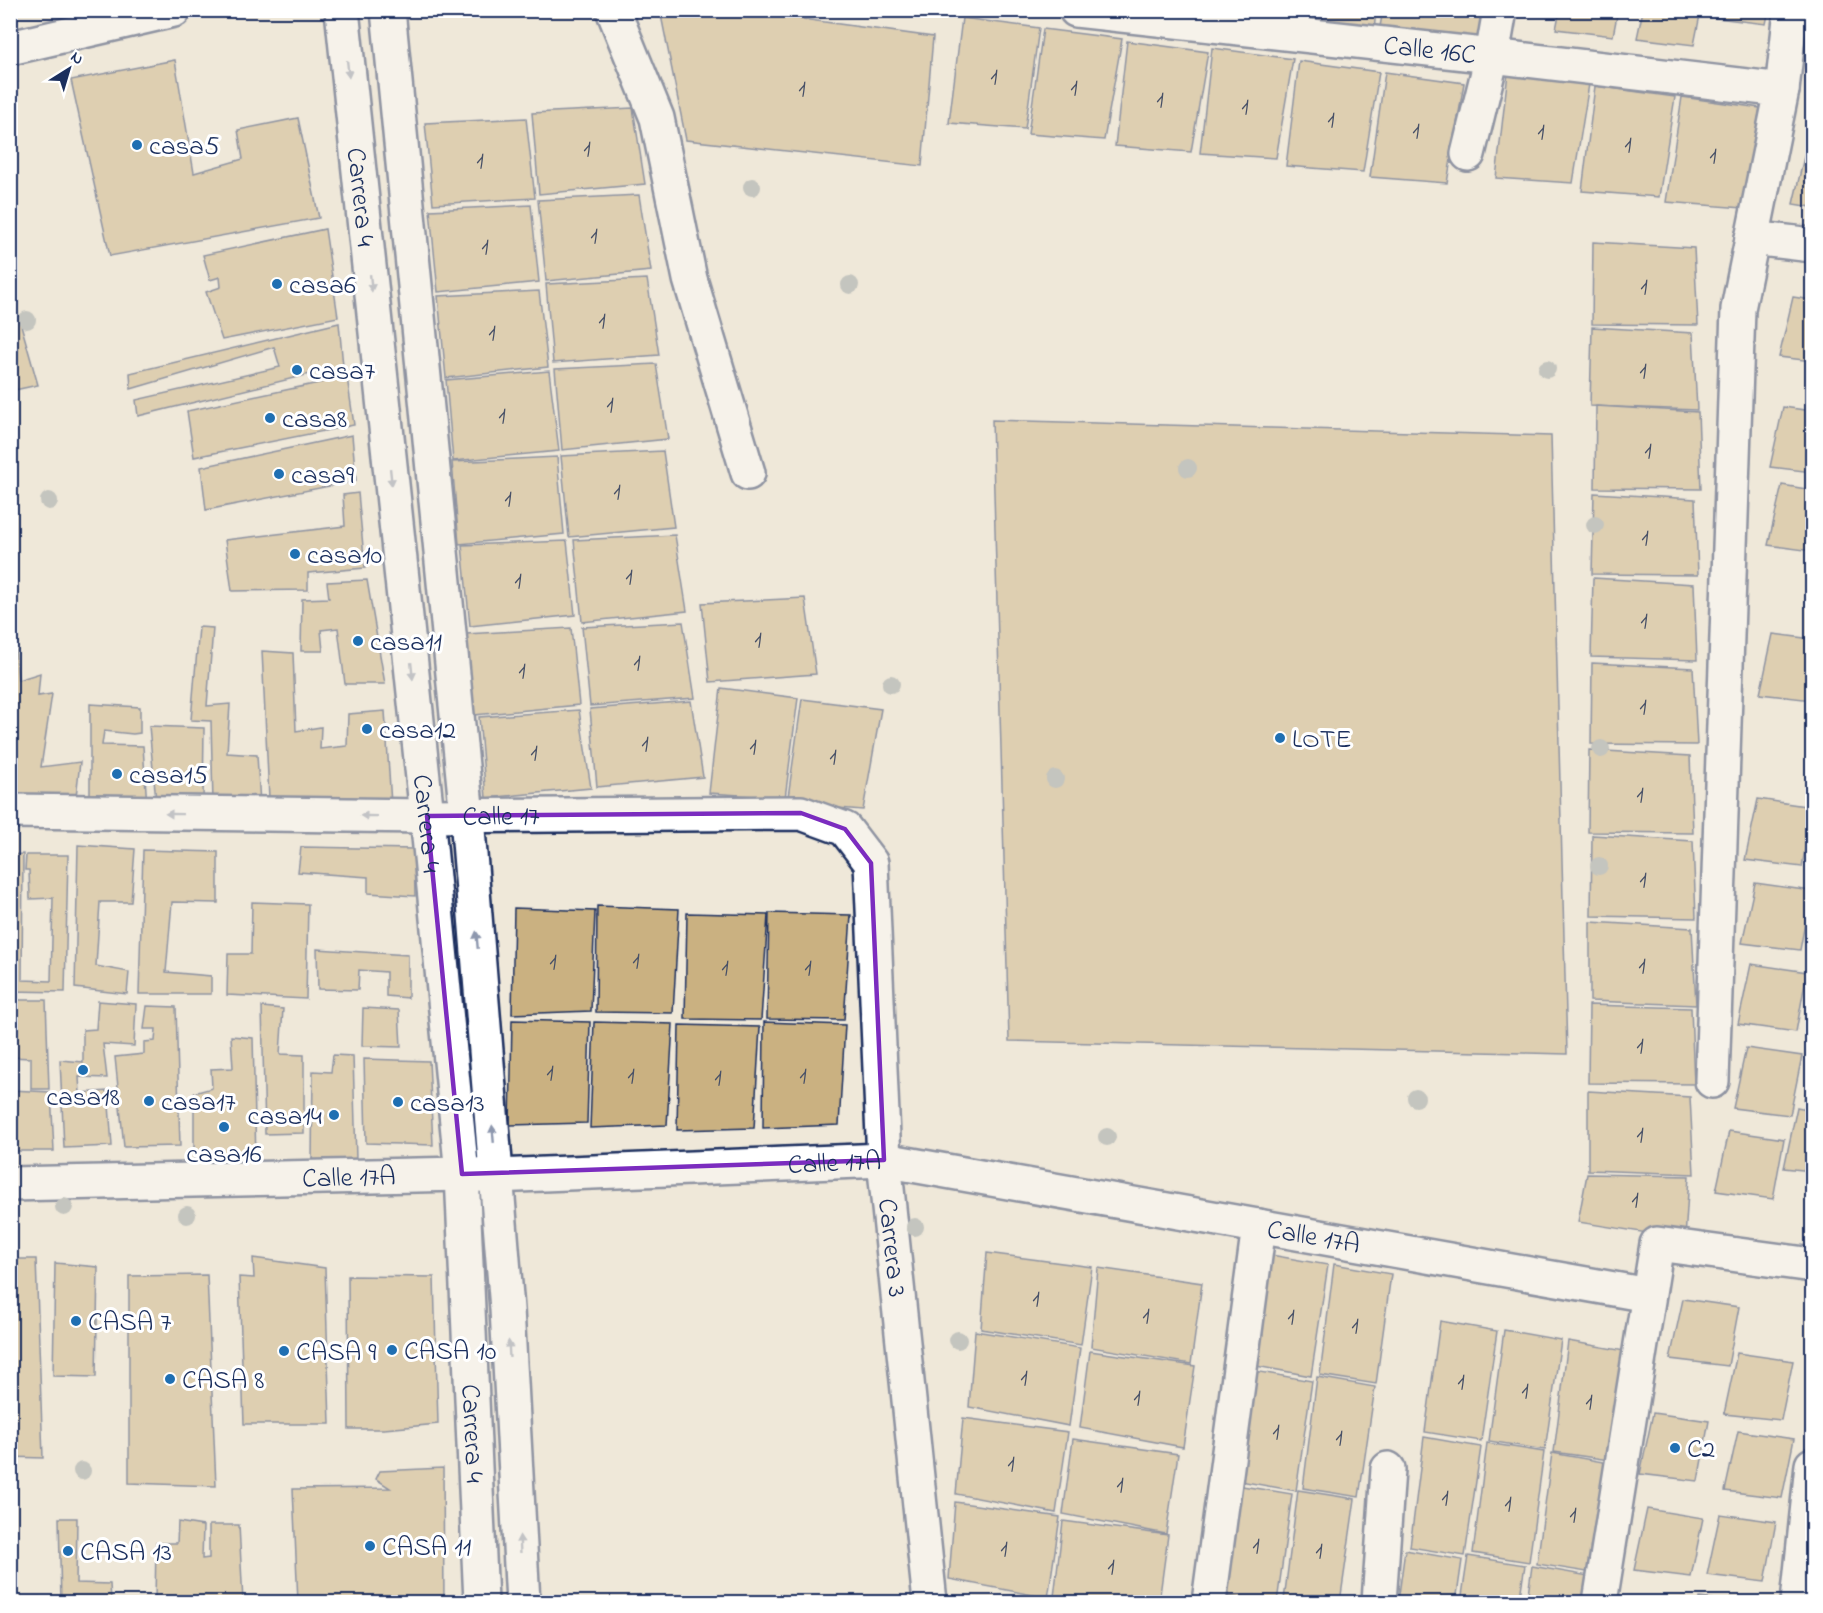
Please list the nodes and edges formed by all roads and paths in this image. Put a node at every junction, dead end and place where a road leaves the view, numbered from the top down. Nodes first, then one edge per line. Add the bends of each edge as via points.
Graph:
1 (174, 10) edge
2 (342, 10) edge
3 (388, 10) edge
4 (613, 10) edge
5 (1076, 10) edge
6 (1500, 10) edge
7 (1791, 10) edge
8 (1254, 20) edge
9 (10, 48) edge
10 (1492, 56) junction
11 (1782, 90) junction
12 (1468, 154) dead end
13 (1752, 238) junction
14 (1812, 245) edge
15 (748, 473) dead end
16 (10, 811) edge
17 (427, 816) junction
18 (467, 817) junction
19 (845, 829) joint
20 (1712, 1081) dead end
21 (884, 1160) junction
22 (462, 1174) junction
23 (496, 1176) junction
24 (10, 1184) edge
25 (1259, 1226) junction
26 (1812, 1265) edge
27 (1648, 1296) junction
28 (1812, 1465) edge
29 (1389, 1469) dead end
30 (481, 1602) edge
31 (523, 1602) edge
32 (930, 1602) edge
33 (1209, 1602) edge
34 (1379, 1602) edge
35 (1600, 1602) edge
36 (1798, 1602) edge

1 - 9 street
2 -> 17 street, Carrera 4
3 - 18 street, Carrera 4
4 - 15 street via 657,118 690,279
5 - 8 street, Calle 16C
6 - 10 street
7 - 11 street
8 - 10 street, Calle 16C
10 - 11 street, Calle 16C
10 - 12 street
11 - 13 street
13 - 14 street
13 - 20 street via 1738,309
17 -> 16 street, Calle 17
17 - 18 street, Calle 17
17 - 22 street, Carrera 4
18 - 19 street, Calle 17 via 801,813
23 -> 18 street, Carrera 4
19 - 21 street, Carrera 3 via 871,863
21 - 23 street, Calle 17A
21 - 25 street, Calle 17A
21 - 32 street, Carrera 3
22 - 23 street, Calle 17A
22 - 24 street, Calle 17A
22 - 30 street, Carrera 4
31 -> 23 street, Carrera 4
25 - 27 street, Calle 17A
25 - 33 street
26 - 27 street via 1657,1244
27 - 35 street
28 - 36 street
29 - 34 street

